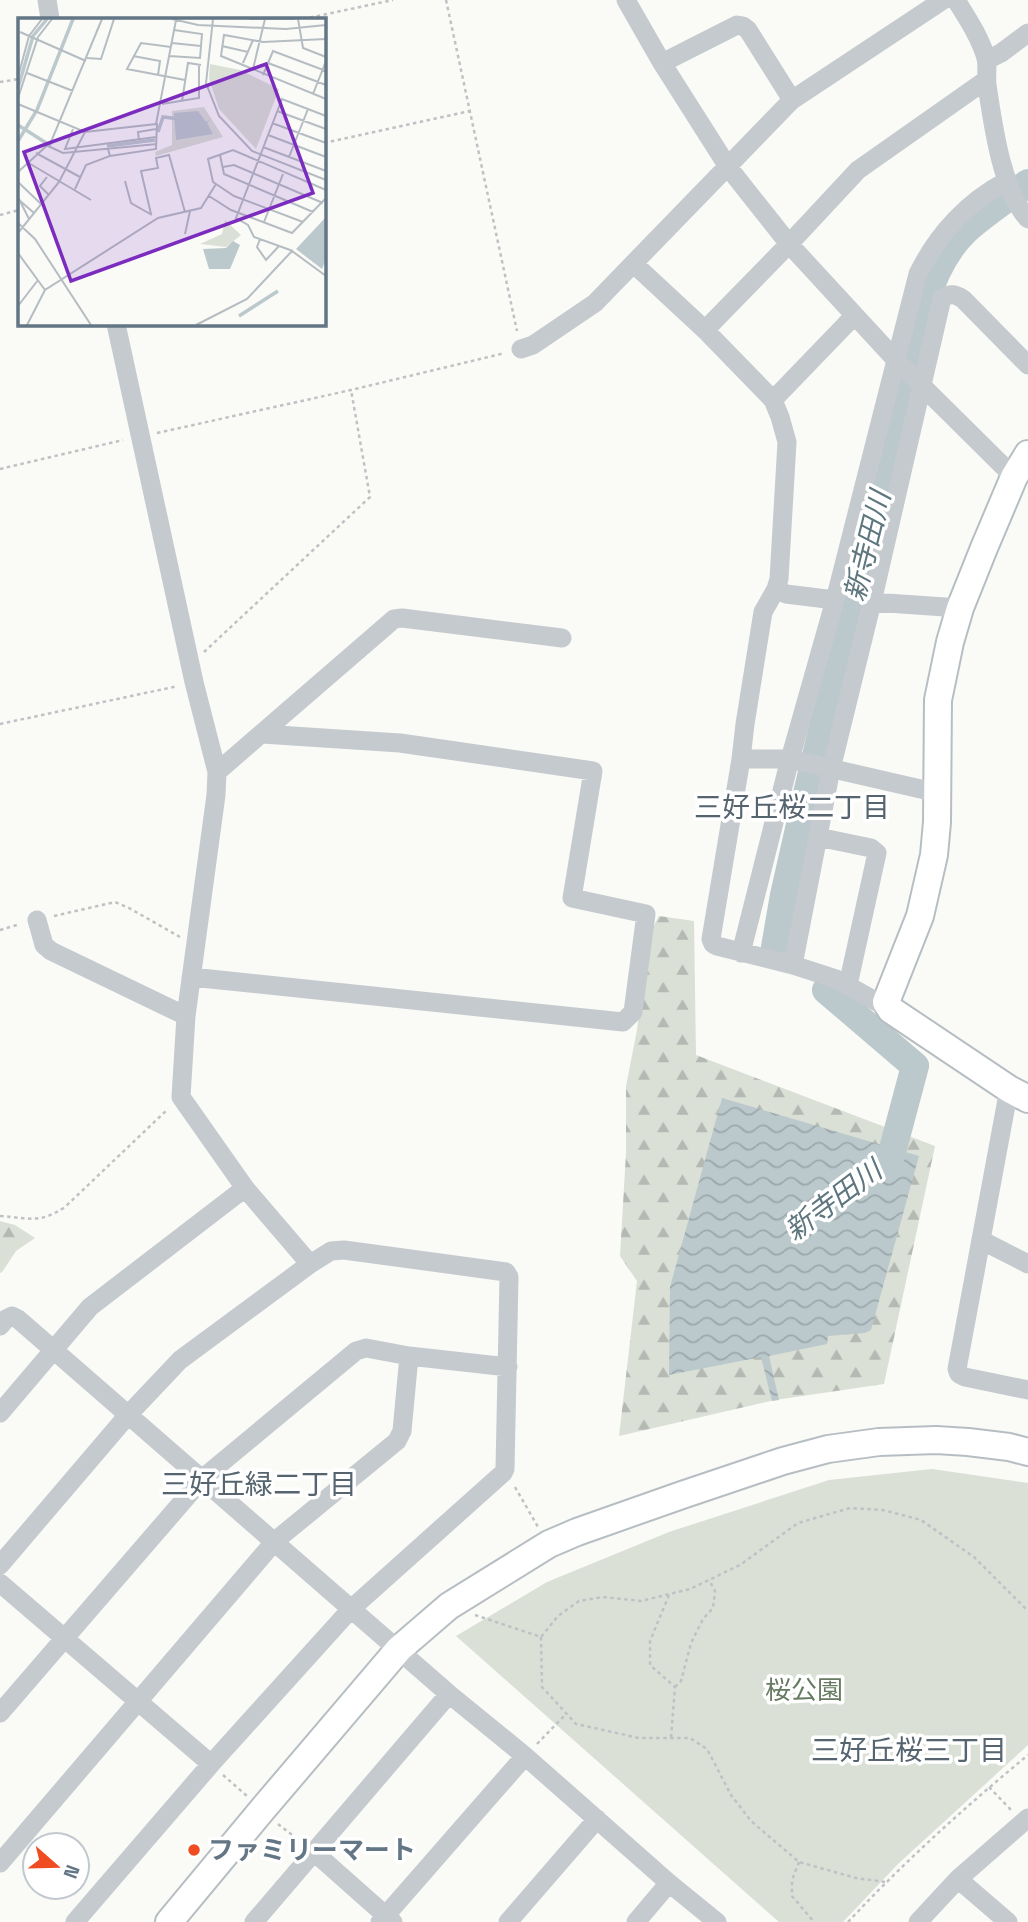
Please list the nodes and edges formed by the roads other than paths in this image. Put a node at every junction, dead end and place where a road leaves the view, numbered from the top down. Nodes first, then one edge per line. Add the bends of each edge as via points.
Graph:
1 (47, 0) edge
2 (626, 0) edge
3 (943, 0) edge
4 (956, 0) edge
5 (50, 18) edge
6 (1028, 33) edge
7 (662, 63) junction
8 (987, 70) junction
9 (792, 100) junction
10 (727, 167) junction
11 (1008, 183) junction
12 (1023, 212) edge
13 (789, 244) junction
14 (634, 264) junction
15 (854, 316) junction
16 (116, 326) edge
17 (705, 330) junction
18 (521, 349) road end
19 (895, 359) junction
20 (1028, 365) edge
21 (921, 384) junction
22 (773, 400) junction
23 (1028, 454) edge
24 (1014, 477) junction
25 (776, 590) junction
26 (835, 600) junction
27 (872, 601) junction
28 (960, 608) junction
29 (562, 638) dead end
30 (261, 734) junction
31 (741, 759) junction
32 (790, 759) junction
33 (831, 769) junction
34 (217, 772) junction
35 (938, 793) junction
36 (818, 837) junction
37 (37, 920) road end
38 (741, 953) junction
39 (793, 965) junction
40 (191, 977) junction
41 (848, 985) junction
42 (888, 1008) junction
43 (186, 1016) junction
44 (1018, 1094) edge
45 (245, 1188) junction
46 (981, 1240) junction
47 (310, 1264) junction
48 (1028, 1264) edge
49 (0, 1326) edge
50 (53, 1350) junction
51 (409, 1356) junction
52 (508, 1367) junction
53 (1028, 1390) edge
54 (0, 1413) edge
55 (128, 1415) junction
56 (1028, 1452) edge
57 (203, 1478) junction
58 (275, 1541) junction
59 (0, 1565) edge
60 (0, 1583) edge
61 (351, 1609) junction
62 (64, 1638) junction
63 (399, 1649) junction
64 (449, 1694) junction
65 (139, 1701) junction
66 (0, 1713) edge
67 (524, 1756) junction
68 (211, 1764) junction
69 (597, 1819) junction
70 (1026, 1823) edge
71 (314, 1852) junction
72 (0, 1863) edge
73 (958, 1879) junction
74 (669, 1883) junction
75 (386, 1920) edge
76 (75, 1922) edge
77 (169, 1922) edge
78 (254, 1922) edge
79 (509, 1922) edge
80 (636, 1922) edge
81 (717, 1922) edge
82 (918, 1922) edge
83 (1008, 1922) edge

1 - 5 street
2 - 7 street
3 - 9 street
4 - 8 street via 979,39
6 - 8 street
7 - 9 street via 743,26
7 - 10 street
8 - 11 street via 994,135
8 - 13 street via 858,170
9 - 10 street
10 - 13 street
10 - 14 street
11 - 12 street
11 - 19 street via 994,188 958,217 926,258
13 - 15 street
13 - 17 street
14 - 17 street
14 - 18 street via 595,303
15 - 19 street
15 - 22 street
16 - 34 street
17 - 22 street
19 - 21 street
19 - 26 street
20 - 21 street via 963,299 948,294 942,298
21 - 24 street
21 - 27 street
22 - 25 street via 787,442
23 - 24 street
24 - 28 street
25 - 26 street
25 - 31 street via 763,612
26 - 32 street
27 - 28 street
27 - 33 street
28 - 35 street via 938,700
29 - 30 street via 394,619
30 - 34 street
30 - 40 street via 400,743 593,771 572,898 646,914 633,1012 623,1022
31 - 32 street
31 - 38 street via 710,936 713,944
32 - 33 street
32 - 38 street
33 - 35 street
33 - 36 street
34 - 40 street
35 - 42 street via 928,886 887,998
36 - 39 street
36 - 41 street via 877,853
37 - 43 street via 44,945 51,951
38 - 39 street
39 - 41 street
40 - 43 street
41 - 42 street
42 - 44 street
43 - 45 street via 181,1097
44 - 46 street
45 - 47 street
45 - 50 street via 90,1307
46 - 48 street
46 - 53 street via 958,1371 965,1377
47 - 52 street via 331,1251 344,1250 506,1272
47 - 55 street via 180,1360
49 - 50 street via 12,1316
50 - 54 street
50 - 55 street
51 - 52 street
51 - 57 street via 366,1348 356,1351
51 - 58 street via 402,1431 397,1441
52 - 61 street via 505,1469
55 - 57 street
55 - 59 street
56 - 63 street via 968,1442 906,1440 852,1445 783,1461 549,1544 449,1606
57 - 58 street
57 - 62 street
58 - 61 street
58 - 65 street
60 - 62 street
61 - 63 street
61 - 68 street
62 - 65 street
62 - 66 street
63 - 64 street
63 - 77 street
64 - 67 street
64 - 71 street
65 - 68 street
65 - 72 street
67 - 69 street
67 - 75 street
68 - 76 street
69 - 74 street
69 - 79 street
70 - 73 street
71 - 75 street
71 - 78 street
73 - 82 street
73 - 83 street
74 - 80 street
74 - 81 street

